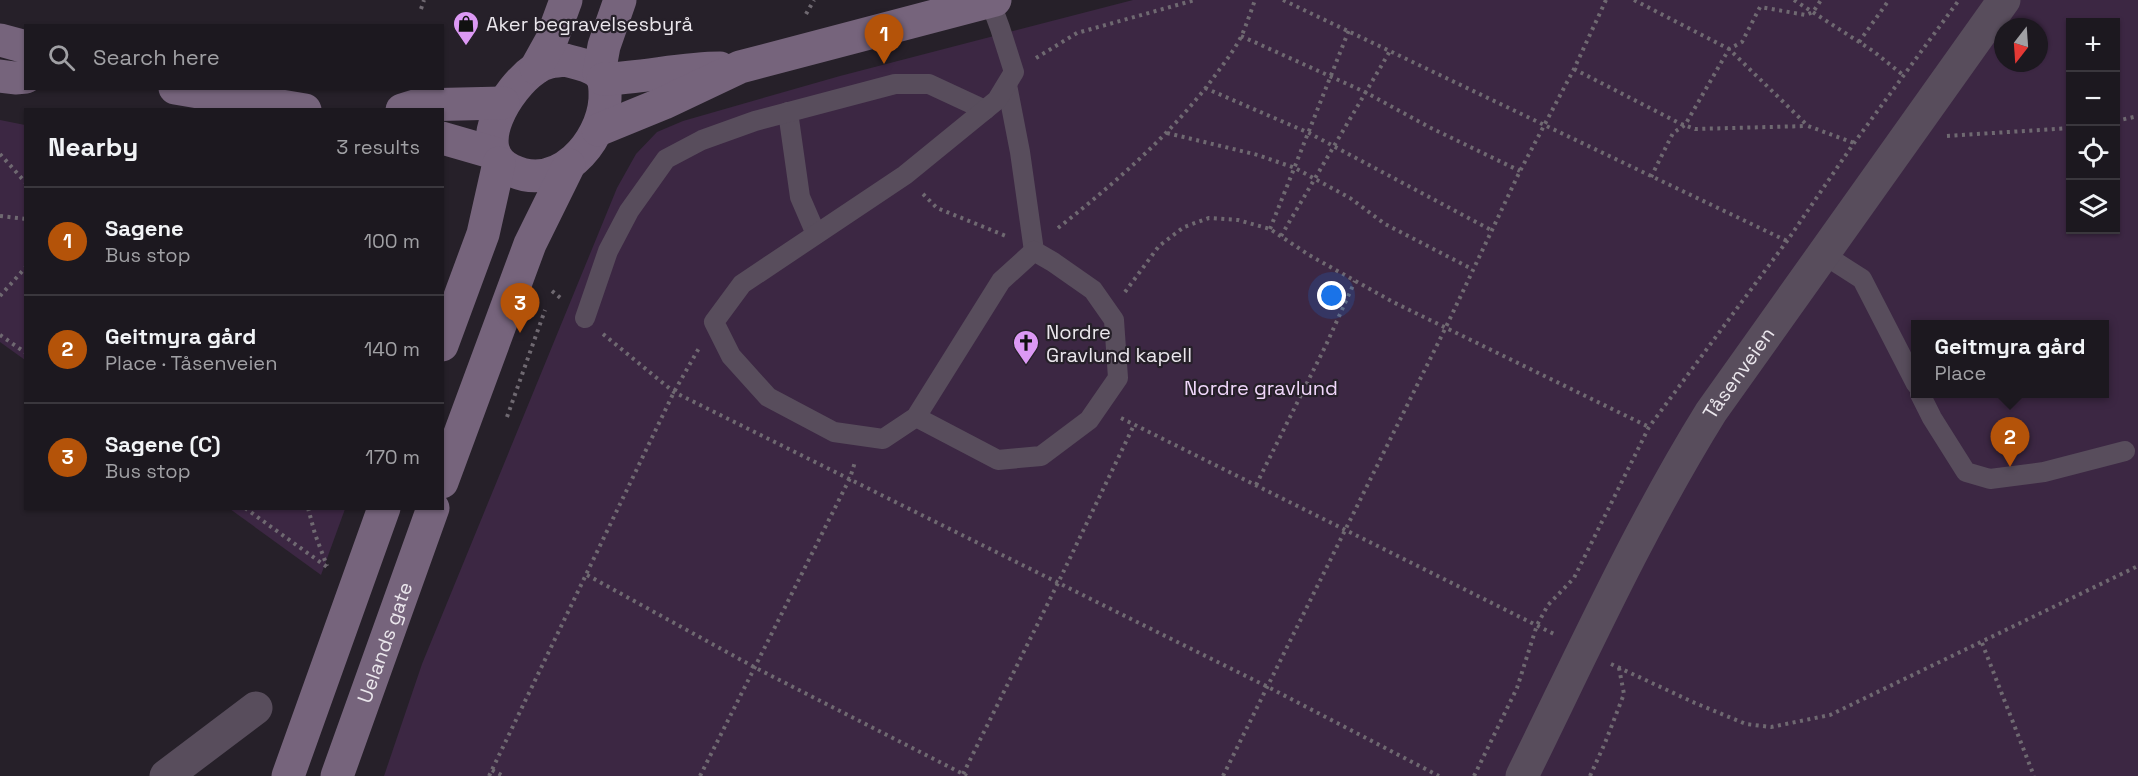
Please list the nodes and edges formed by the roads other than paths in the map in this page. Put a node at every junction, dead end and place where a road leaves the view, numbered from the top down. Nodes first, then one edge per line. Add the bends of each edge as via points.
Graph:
1 (566, 0) edge
2 (620, 0) edge
3 (2004, 0) edge
4 (992, 1) edge
5 (0, 40) edge
6 (24, 46) edge
7 (740, 67) junction
8 (536, 68) junction
9 (0, 76) edge
10 (601, 76) junction
11 (24, 77) edge
12 (1010, 79) junction
13 (187, 90) edge
14 (503, 103) junction
15 (293, 108) edge
16 (408, 108) edge
17 (985, 110) junction
18 (788, 112) junction
19 (598, 130) junction
20 (444, 139) edge
21 (497, 158) junction
22 (569, 165) junction
23 (816, 234) junction
24 (1034, 245) junction
25 (1823, 254) junction
26 (585, 318) road end
27 (444, 340) edge
28 (1911, 374) edge
29 (1922, 398) edge
30 (916, 417) junction
31 (2125, 451) dead end
32 (444, 477) edge
33 (383, 510) edge
34 (432, 510) edge
35 (256, 708) dead end
36 (166, 776) edge
37 (288, 776) edge
38 (337, 776) edge
39 (1522, 776) edge

1 - 8 main road
2 - 10 main road via 604,46
3 - 25 street, Tåsenveien
4 - 7 main road
4 - 12 lane
5 - 6 main road
7 - 10 main road via 698,68 632,79
7 - 19 main road
8 - 10 main road via 565,60 584,65
8 - 14 main road
9 - 11 main road
10 - 19 main road via 605,90
12 - 17 lane via 997,100
12 - 24 lane
13 - 15 main road
14 - 16 main road
14 - 21 main road via 494,129
17 - 18 lane via 929,84 895,84
17 - 23 lane via 905,175
18 - 23 lane via 800,197
18 - 26 lane via 702,140 666,159 629,211 608,251
19 - 22 main road
20 - 21 main road
21 - 22 main road via 512,171 530,176
21 - 27 main road via 483,234
22 - 32 main road via 530,244
23 - 30 lane via 742,284 714,322 731,356 768,397 834,432 883,439
24 - 30 lane via 1001,281
24 - 30 lane via 1093,291 1114,320 1118,378 1099,406 1089,420 1041,456 998,460
25 - 28 lane via 1862,279
25 - 39 street, Tåsenveien via 1682,459
29 - 31 lane via 1966,472 1989,479 2044,472
33 - 37 main road
34 - 38 main road, Uelands gate
35 - 36 street

